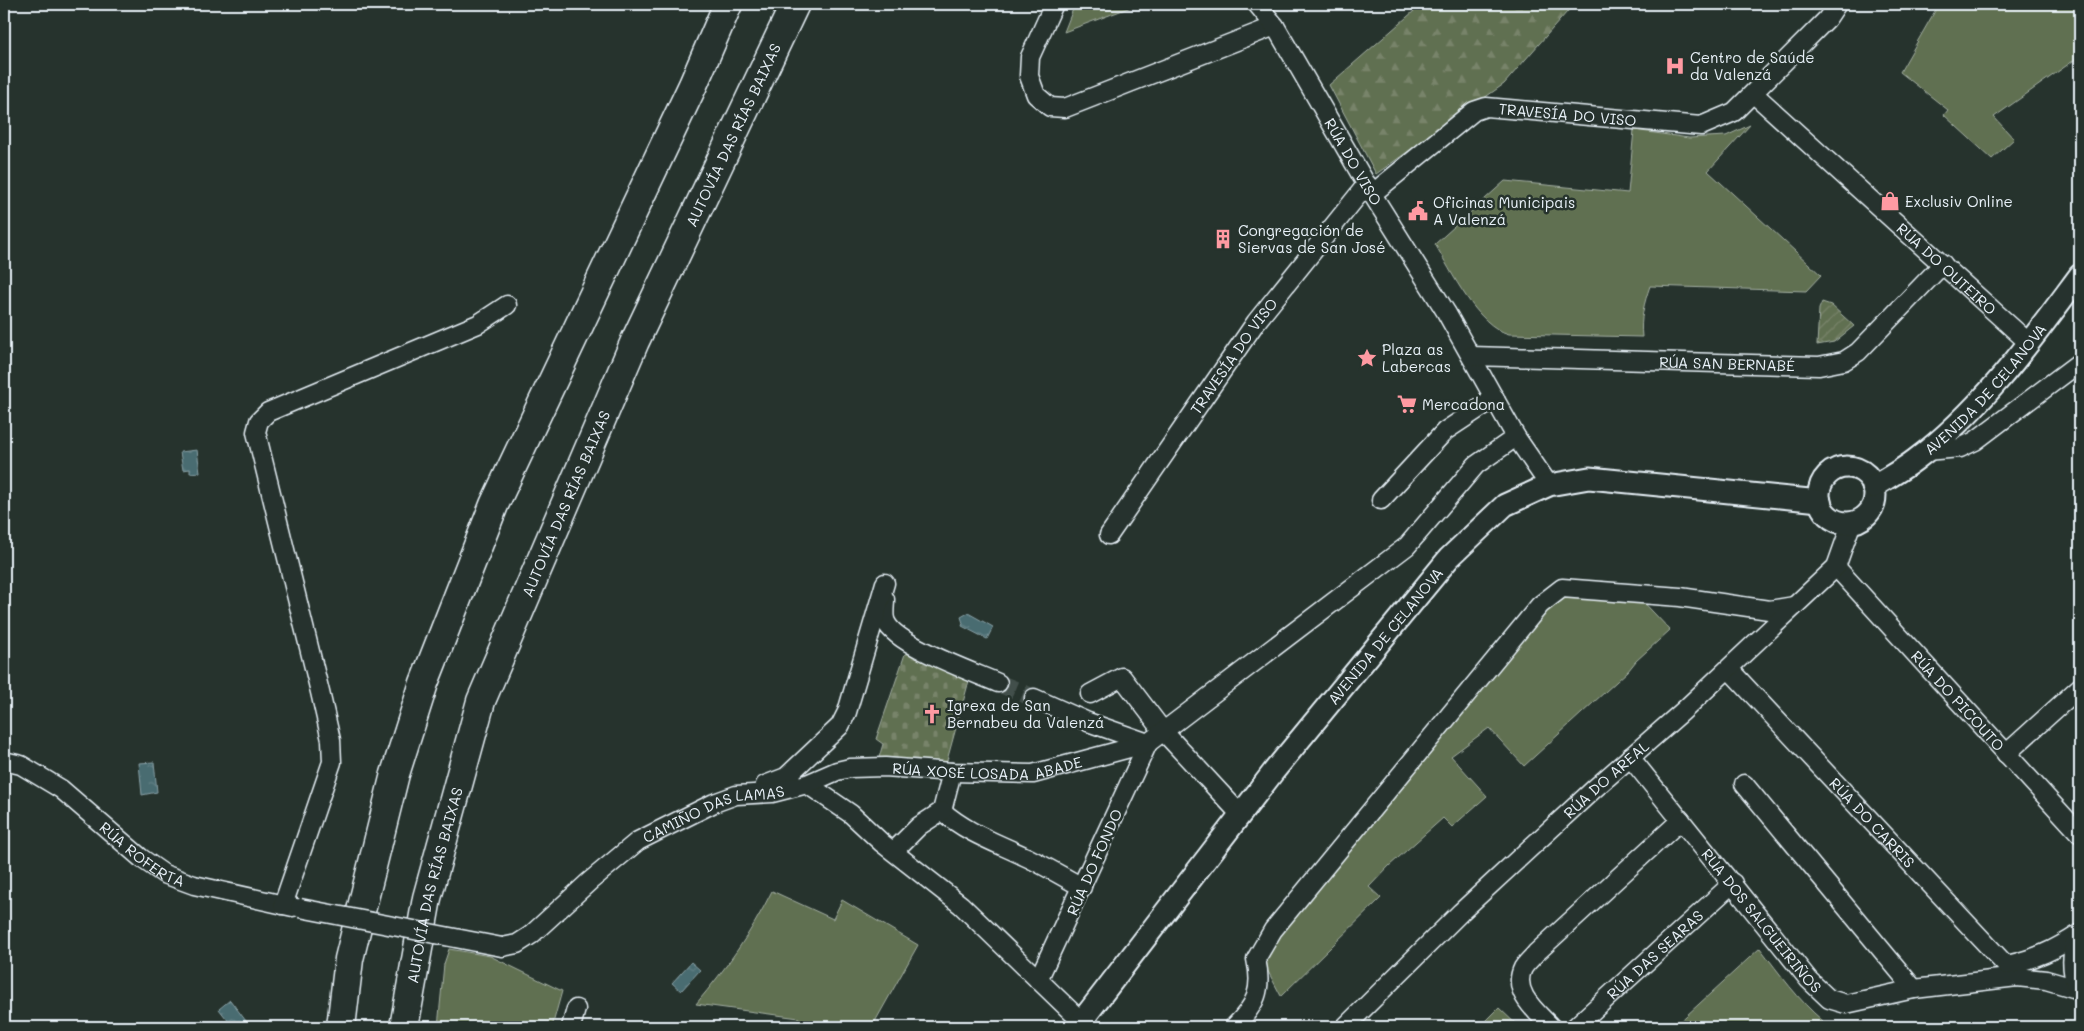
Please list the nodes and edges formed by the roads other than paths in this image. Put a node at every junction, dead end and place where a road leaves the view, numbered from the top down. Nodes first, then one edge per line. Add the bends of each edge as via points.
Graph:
1 (728, 4) edge
2 (795, 4) edge
3 (1054, 4) edge
4 (1258, 4) edge
5 (1837, 4) edge
6 (1276, 26) junction
7 (1754, 94) junction
8 (1370, 189) junction
9 (1943, 264) junction
10 (2080, 275) edge
11 (507, 305) dead end
12 (2029, 343) junction
13 (1471, 356) junction
14 (2080, 362) edge
15 (1495, 398) junction
16 (1516, 437) junction
17 (1926, 451) junction
18 (1549, 485) junction
19 (1873, 487) junction
20 (1381, 500) dead end
21 (1820, 501) junction
22 (1852, 522) junction
23 (1109, 535) dead end
24 (1836, 567) junction
25 (1794, 606) junction
26 (1729, 669) junction
27 (998, 683) tunnel mouth
28 (2080, 686) edge
29 (1090, 694) dead end
30 (1034, 698) tunnel mouth
31 (1163, 731) junction
32 (1148, 743) junction
33 (2006, 754) junction
34 (1630, 757) junction
35 (4, 761) edge
36 (952, 772) junction
37 (807, 784) junction
38 (1744, 784) dead end
39 (736, 795) junction
40 (942, 811) junction
41 (1240, 814) junction
42 (1681, 820) junction
43 (2080, 834) edge
44 (894, 851) junction
45 (1733, 883) junction
46 (1082, 887) junction
47 (291, 906) junction
48 (2080, 934) edge
49 (2012, 971) junction
50 (1038, 980) junction
51 (1914, 989) junction
52 (2079, 989) edge
53 (576, 1009) dead end
54 (1083, 1025) edge
55 (341, 1027) edge
56 (404, 1027) edge
57 (571, 1027) edge
58 (1234, 1027) edge
59 (1345, 1027) edge
60 (1551, 1027) edge
61 (1575, 1027) edge

1 - 55 highway via 693,85 494,505 424,683 395,774 349,959
2 - 56 highway, AUTOVÍA DAS RÍAS BAIXAS via 635,341 481,701 427,898
3 - 6 street via 1030,57 1029,76 1036,95 1050,107 1058,108 1077,104
4 - 6 street, RÚA DO VISO
5 - 7 street, TRAVESÍA DO VISO via 1827,19
6 - 8 street, RÚA DO VISO
7 - 8 street, TRAVESÍA DO VISO via 1734,112 1701,126 1486,107 1474,111
7 - 9 street, RÚA DO OUTEIRO
8 - 13 street, RÚA DO VISO
8 - 23 street, TRAVESÍA DO VISO via 1256,322
9 - 12 street, RÚA DO OUTEIRO
9 - 13 street, RÚA SAN BERNABÉ via 1858,352 1844,361 1819,366
10 - 12 street, AVENIDA DE CELANOVA
11 - 47 street via 478,324 268,412 259,421 256,432 331,740 332,762
12 - 17 street, AVENIDA DE CELANOVA via 1995,386
13 - 15 street, RÚA DO VISO
14 - 17 street via 1975,441 1960,448
15 - 16 street, RÚA DO VISO
15 - 20 street via 1445,431
16 - 18 street, RÚA DO VISO
16 - 31 street, RÚA XOSÉ LOSADA ABADE via 1476,465 1407,546
17 - 19 street, AVENIDA DE CELANOVA
18 - 21 street, AVENIDA DE CELANOVA via 1589,478
18 - 41 street, AVENIDA DE CELANOVA via 1505,505 1449,558
19 - 21 street via 1862,472 1844,467 1835,470 1822,483
19 - 22 street via 1870,510
21 - 22 street via 1823,509 1835,520
22 - 24 street, RÚA DO AREAL
24 - 25 street, RÚA DO AREAL
24 - 33 street, RÚA DO PICOUTO
25 - 26 street, RÚA DO AREAL
25 - 58 street via 1768,610 1680,597 1562,588 1540,605 1273,930 1256,959 1260,977 1256,998 1250,1012
26 - 34 street, RÚA DO AREAL
26 - 49 street, RÚA DO CARRIS
27 - 39 street via 895,635 885,621 885,583 840,726 786,777
28 - 33 street
29 - 31 street via 1122,677
30 - 32 street
31 - 32 street, RÚA XOSÉ LOSADA ABADE
31 - 41 street
32 - 36 street, RÚA XOSÉ LOSADA ABADE via 1033,774
32 - 46 street, RÚA DO FONDO
33 - 43 street, RÚA DO PICOUTO
34 - 42 street, RÚA DOS SALGUEIRIÑOS
34 - 59 street, RÚA DO AREAL via 1461,912
35 - 47 street, RÚA ROFERTA via 21,766 61,789 164,874 194,885
36 - 37 street, RÚA XOSÉ LOSADA ABADE via 850,768
36 - 40 street
37 - 39 street, CAMIÑO DAS LAMAS via 772,793
37 - 44 street via 852,814
38 - 51 street
39 - 47 street, CAMIÑO DAS LAMAS, bridge via 638,841 517,944 502,947
40 - 44 street via 919,826
40 - 46 street via 974,834 1025,856
41 - 54 street, AVENIDA DE CELANOVA
42 - 45 street, RÚA DOS SALGUEIRIÑOS
42 - 60 street via 1523,968 1521,991
44 - 50 street via 961,905
45 - 51 street, RÚA DOS SALGUEIRIÑOS via 1809,980 1828,998 1846,1004
45 - 61 street, RÚA DAS SEARAS
46 - 50 street, RÚA DO FONDO
48 - 49 street
48 - 52 street via 2072,954 2071,971
49 - 51 street, RÚA DOS SALGUEIRIÑOS
49 - 52 street, RÚA DOS SALGUEIRIÑOS
50 - 54 street
53 - 57 street

